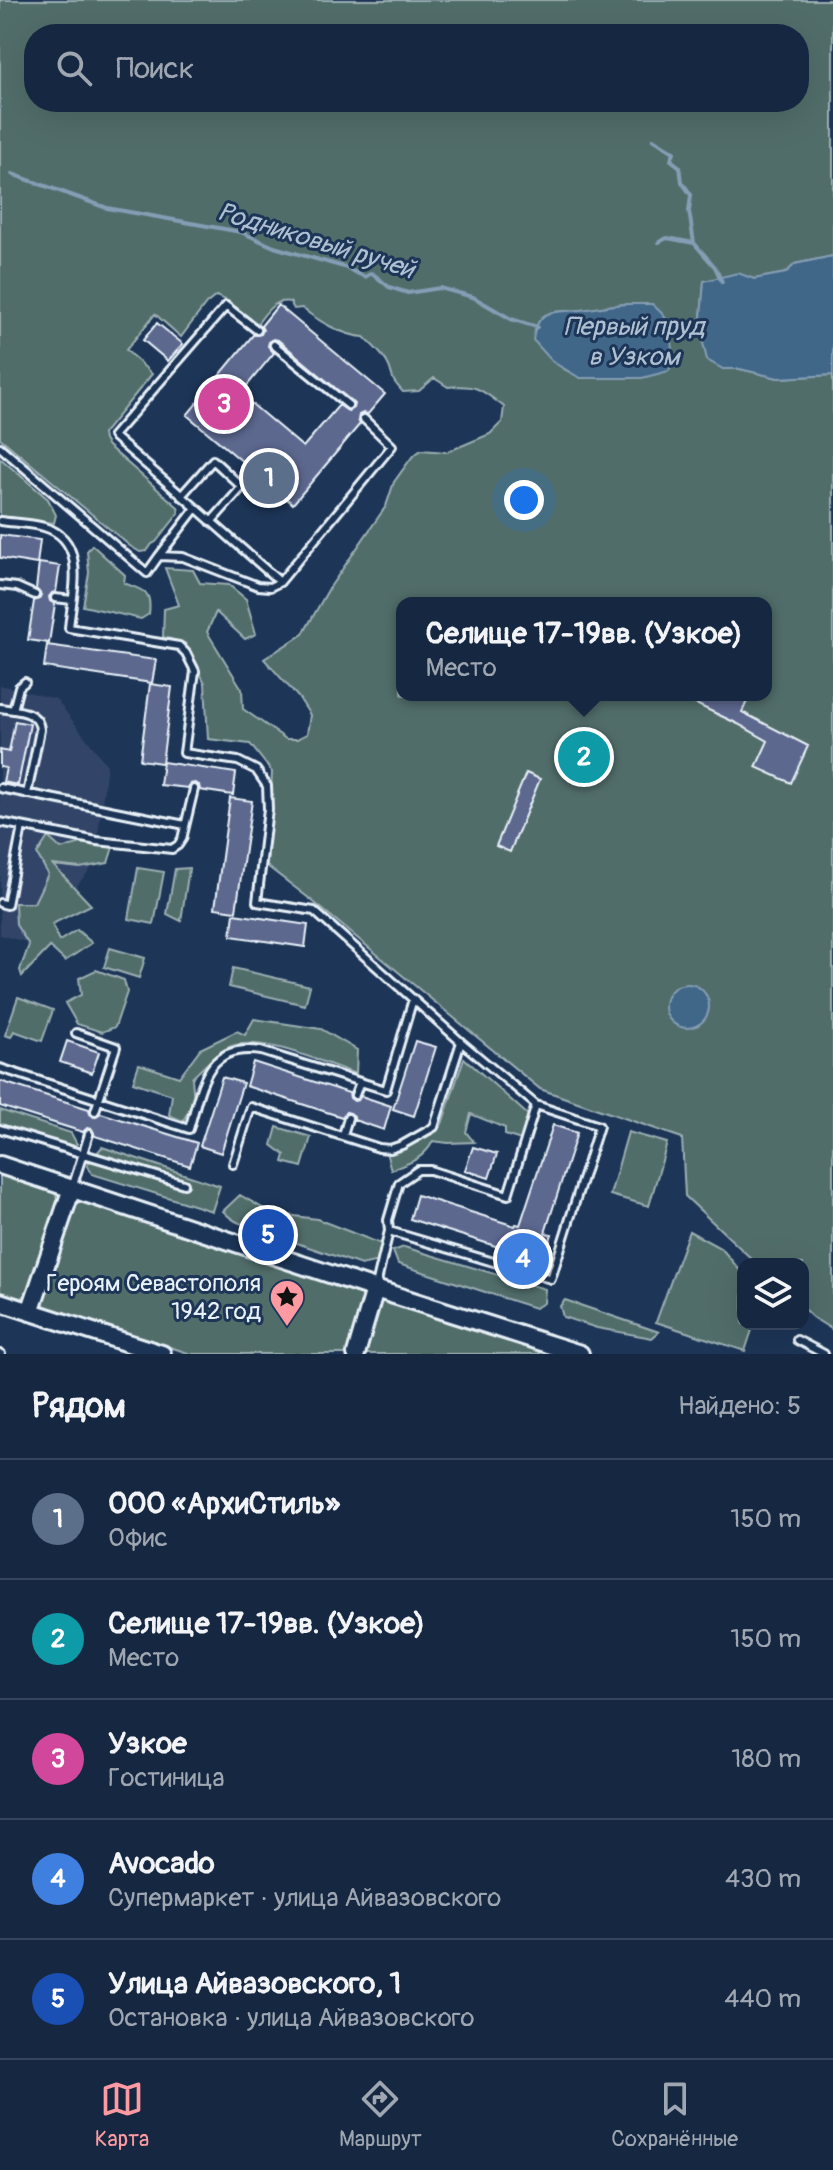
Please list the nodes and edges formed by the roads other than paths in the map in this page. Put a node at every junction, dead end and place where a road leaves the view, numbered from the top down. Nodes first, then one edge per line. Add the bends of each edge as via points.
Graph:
1 (257, 330) dead end
2 (274, 345) dead end
3 (348, 405) dead end
4 (364, 419) dead end
5 (0, 447) edge
6 (181, 496) junction
7 (196, 508) junction
8 (0, 521) edge
9 (211, 522) junction
10 (159, 556) junction
11 (280, 582) junction
12 (0, 585) edge
13 (35, 595) dead end
14 (55, 598) dead end
15 (72, 600) junction
16 (25, 682) dead end
17 (0, 708) edge
18 (13, 710) junction
19 (199, 756) junction
20 (197, 767) dead end
21 (0, 788) edge
22 (194, 789) dead end
23 (27, 794) junction
24 (0, 822) edge
25 (185, 825) junction
26 (22, 827) junction
27 (0, 903) edge
28 (413, 999) junction
29 (76, 1033) dead end
30 (461, 1042) junction
31 (0, 1068) edge
32 (360, 1082) junction
33 (355, 1095) dead end
34 (98, 1100) junction
35 (536, 1105) junction
36 (95, 1111) dead end
37 (348, 1118) dead end
38 (0, 1129) edge
39 (89, 1134) dead end
40 (343, 1135) junction
41 (83, 1153) junction
42 (233, 1164) dead end
43 (0, 1165) edge
44 (184, 1184) dead end
45 (72, 1188) junction
46 (389, 1231) junction
47 (375, 1289) junction
48 (0, 1302) edge
49 (30, 1312) junction
50 (797, 1340) dead end
51 (162, 1354) edge
52 (356, 1354) edge
53 (580, 1354) edge
54 (824, 1354) edge

1 - 6 lane via 226,306 113,436
2 - 3 lane
4 - 11 lane via 392,446
5 - 10 lane via 147,573
6 - 7 lane
6 - 9 lane via 213,460 242,487
7 - 9 lane
7 - 10 lane
8 - 15 lane via 46,528 64,538 74,553
9 - 11 lane
10 - 11 lane via 183,557 258,586
12 - 13 lane
14 - 15 lane
15 - 19 lane via 69,628 179,646 186,653 195,671 184,753
16 - 18 lane
17 - 18 lane
18 - 23 lane via 40,722
19 - 20 lane
19 - 28 lane via 238,761 256,770 267,786 257,902 314,911
21 - 23 lane
22 - 25 lane
23 - 25 lane
24 - 26 lane
25 - 26 lane via 182,839 172,849
26 - 27 lane via 7,905
28 - 30 lane
28 - 32 lane via 386,1090
29 - 34 lane via 116,1047
30 - 35 lane
30 - 40 lane via 434,1127 390,1149
31 - 34 lane
32 - 33 lane
32 - 34 lane via 244,1049 226,1053 214,1064 189,1129
34 - 36 lane
35 - 46 lane via 508,1195 418,1170 399,1183
35 - 46 lane via 599,1126 551,1279
37 - 40 lane
38 - 41 lane
39 - 41 lane
40 - 42 lane via 251,1107
41 - 44 lane
41 - 45 lane
43 - 45 main road
45 - 47 main road
45 - 49 main road
46 - 47 lane
47 - 52 main road
47 - 53 main road
48 - 49 main road
49 - 51 main road
50 - 54 lane

